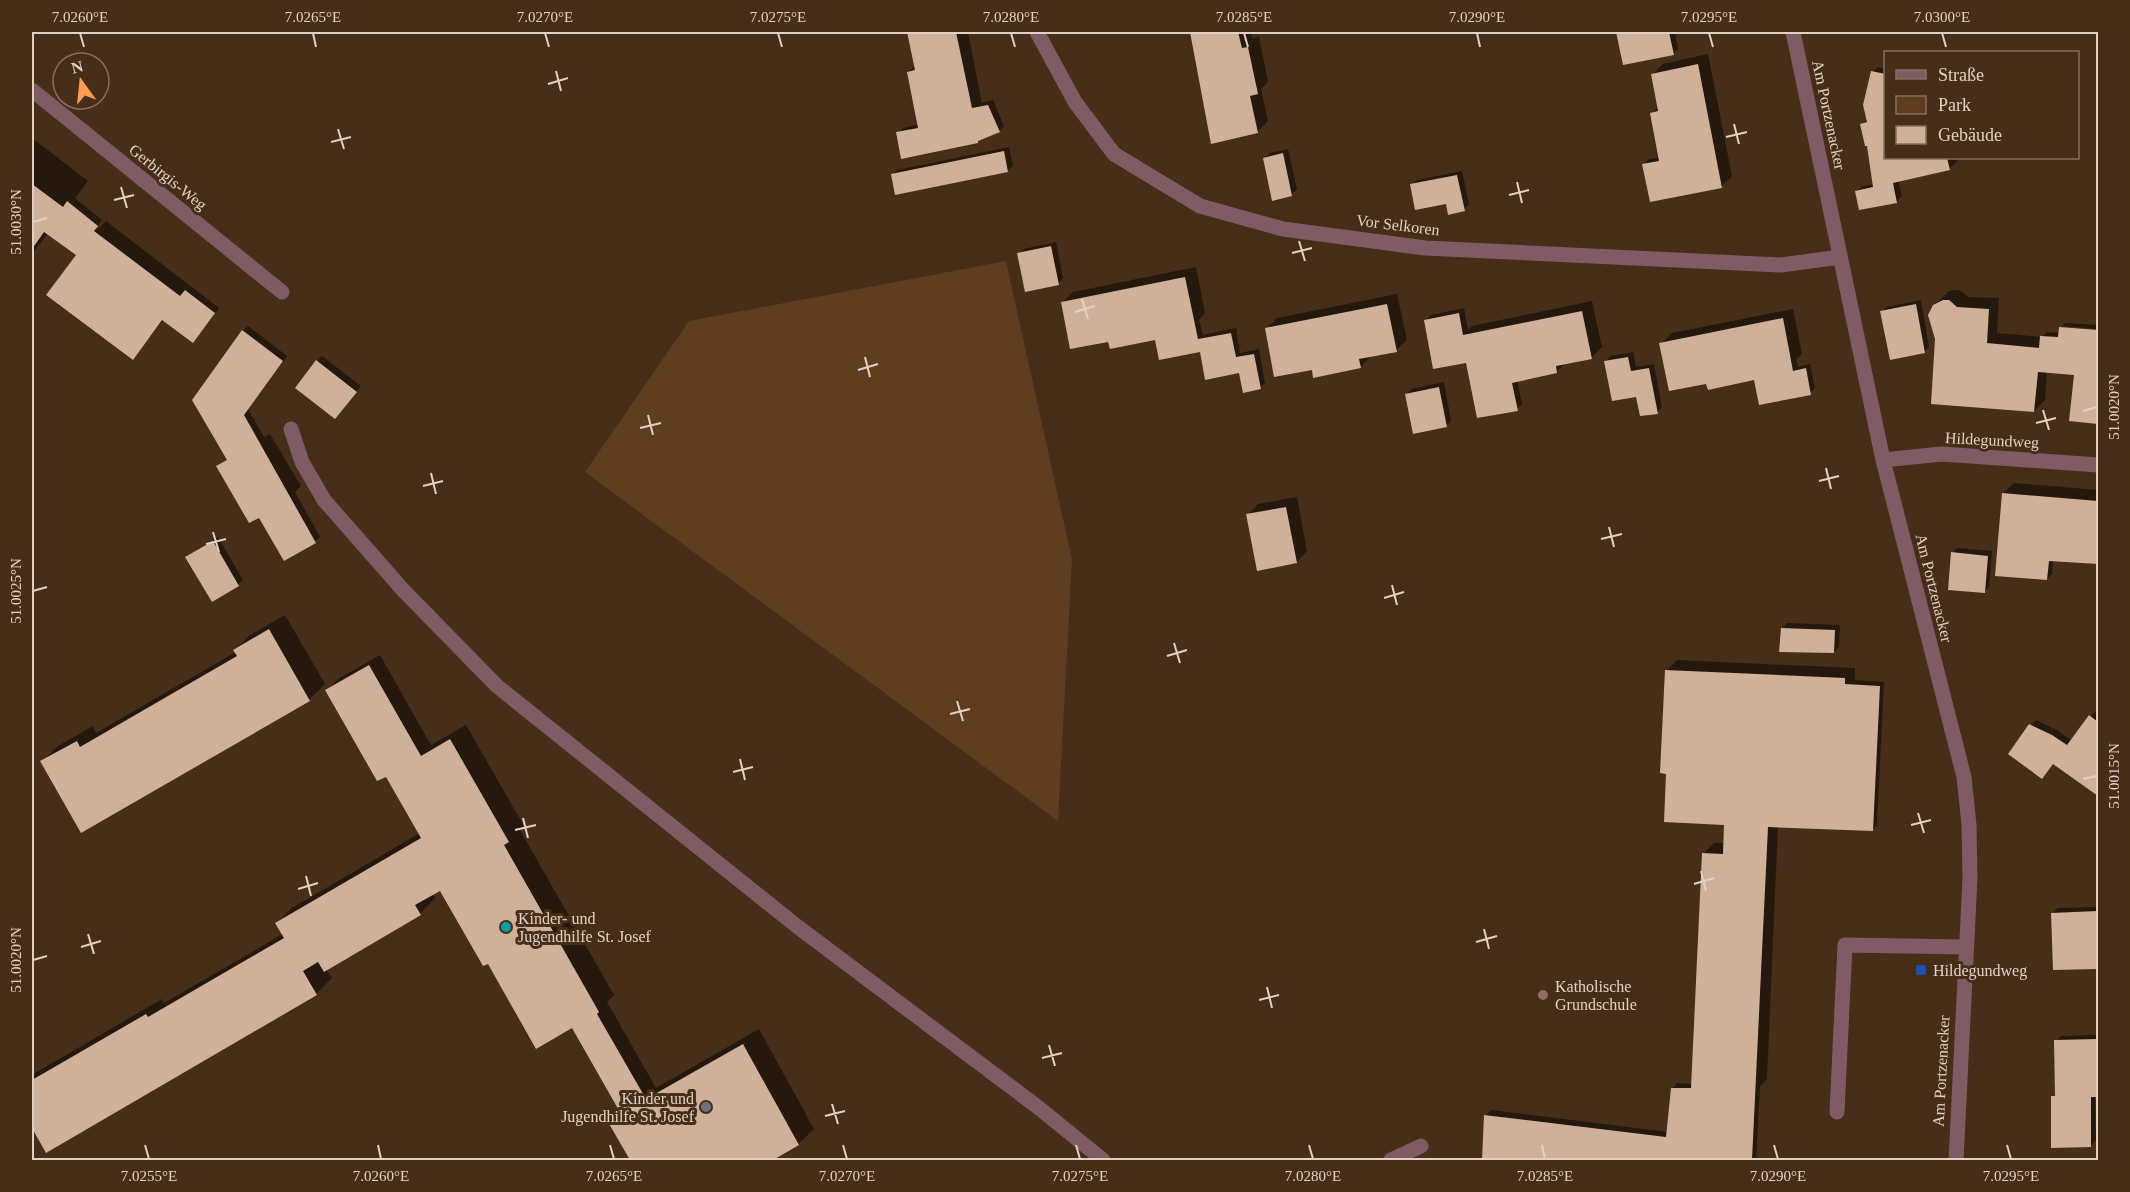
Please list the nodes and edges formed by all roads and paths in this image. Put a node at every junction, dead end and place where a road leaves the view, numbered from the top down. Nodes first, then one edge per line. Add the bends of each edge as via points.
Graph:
1 (1037, 32) edge
2 (1793, 32) edge
3 (32, 90) edge
4 (1840, 257) junction
5 (282, 292) dead end
6 (291, 429) dead end
7 (1883, 460) junction
8 (2098, 465) edge
9 (1965, 947) junction
10 (1837, 1112) dead end
11 (1421, 1146) dead end
12 (1103, 1161) edge
13 (1391, 1161) edge
14 (1956, 1161) edge

1 - 4 street, Vor Selkoren via 1075,102 1114,154 1200,206 1283,229 1425,248 1781,265
2 - 4 street, Am Portzenacker
3 - 5 street, Gerbirgis-Weg
4 - 7 street, Am Portzenacker
6 - 12 street via 302,462 324,500 403,590 497,686 798,927 1039,1108
7 - 8 street, Hildegundweg via 1942,454
7 - 9 street, Am Portzenacker via 1964,777 1970,868
9 - 10 street via 1845,945
9 - 14 street, Am Portzenacker
11 - 13 street

